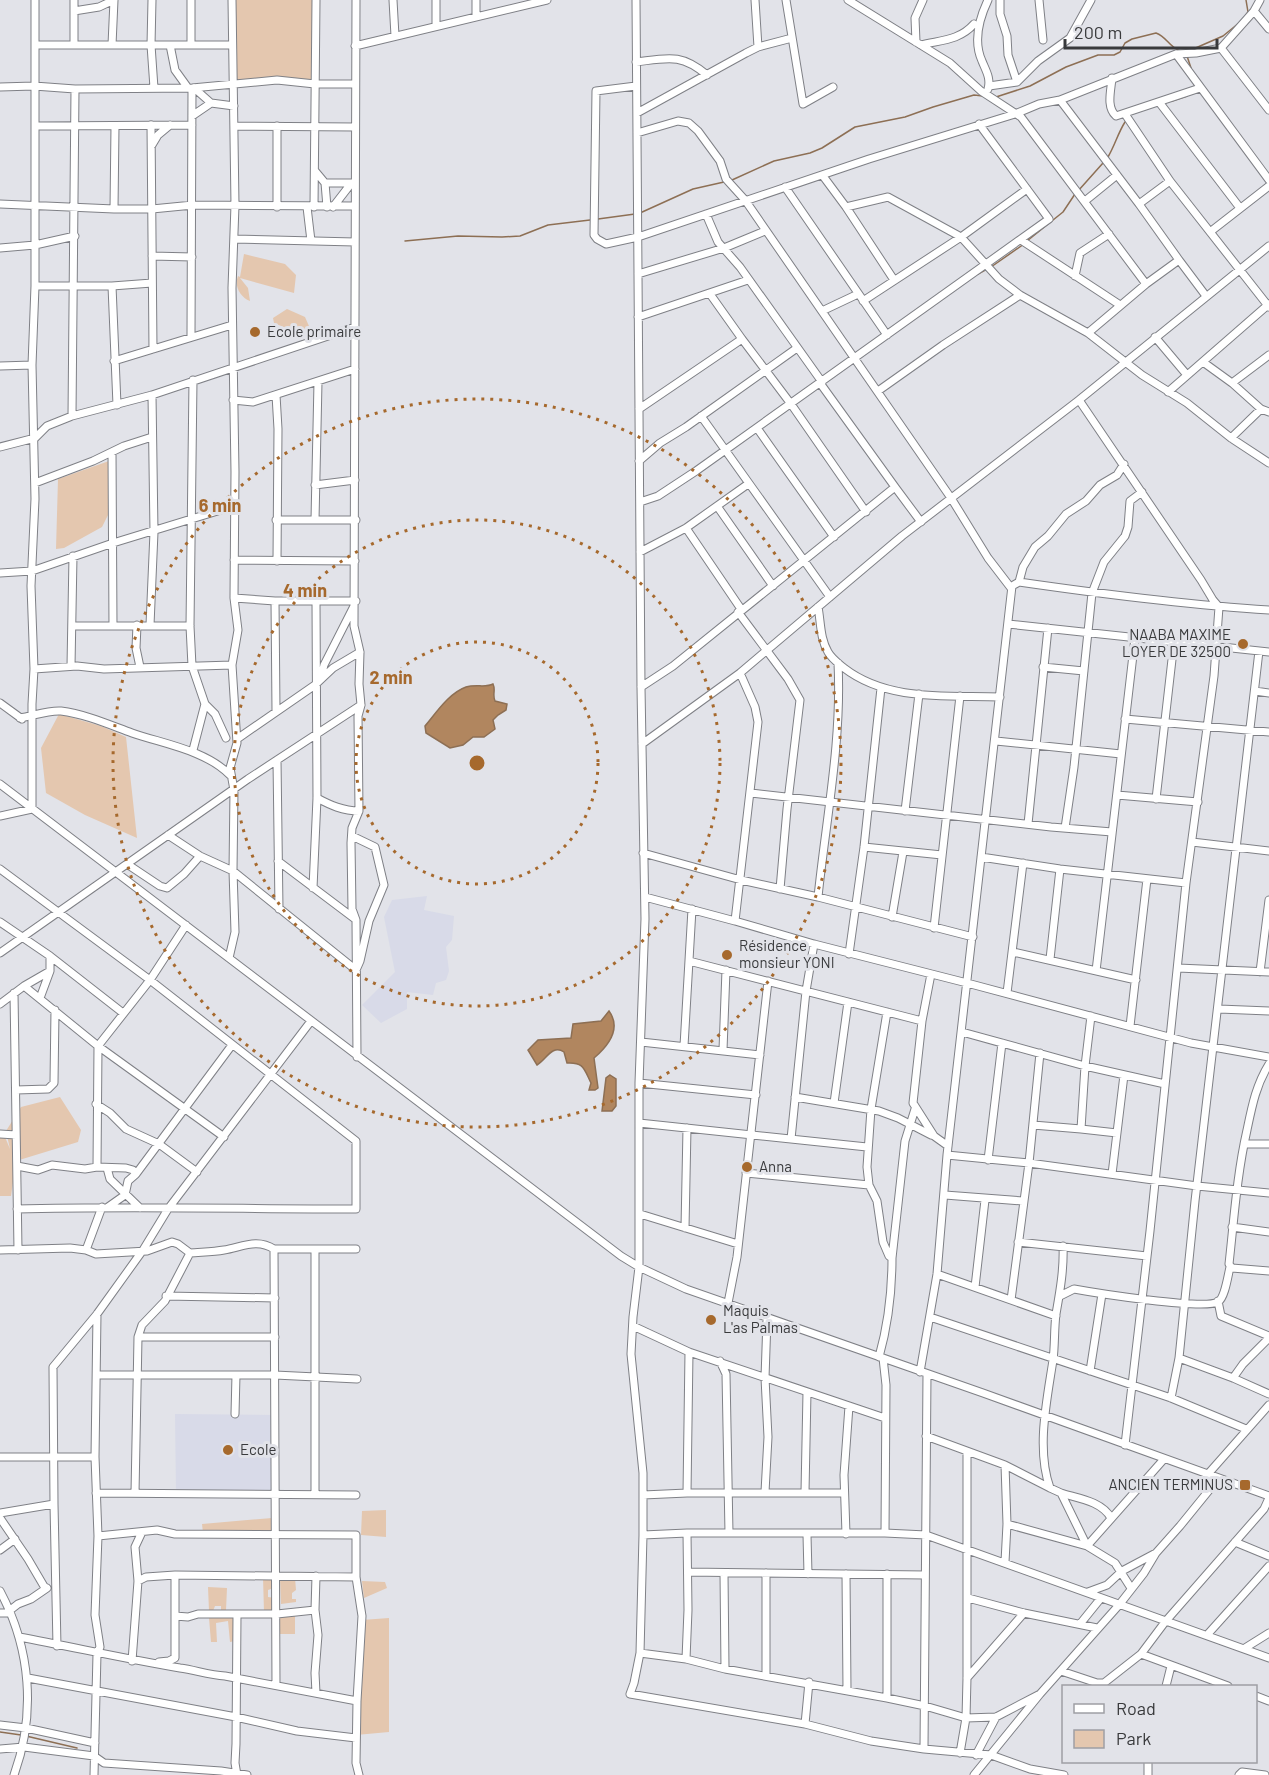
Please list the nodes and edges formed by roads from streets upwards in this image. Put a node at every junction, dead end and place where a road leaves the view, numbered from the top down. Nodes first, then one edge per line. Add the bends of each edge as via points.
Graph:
1 (35, 0) edge
2 (74, 0) edge
3 (114, 0) edge
4 (152, 0) edge
5 (191, 0) edge
6 (232, 0) edge
7 (316, 0) edge
8 (356, 0) edge
9 (393, 0) edge
10 (436, 0) edge
11 (476, 0) edge
12 (547, 0) edge
13 (636, 0) edge
14 (755, 0) edge
15 (786, 0) edge
16 (848, 0) edge
17 (923, 0) edge
18 (988, 0) edge
19 (1000, 0) edge
20 (1039, 0) edge
21 (1091, 0) edge
22 (1260, 0) edge
23 (74, 11) junction
24 (1254, 11) junction
25 (476, 16) junction
26 (974, 24) dead end
27 (436, 26) junction
28 (1269, 29) edge
29 (395, 36) junction
30 (792, 38) junction
31 (1043, 40) dead end
32 (919, 43) junction
33 (35, 45) junction
34 (74, 45) junction
35 (112, 45) junction
36 (151, 45) junction
37 (170, 45) junction
38 (191, 45) junction
39 (232, 45) junction
40 (355, 46) junction
41 (758, 47) junction
42 (1221, 48) junction
43 (1176, 54) junction
44 (636, 62) junction
45 (707, 75) junction
46 (1112, 78) junction
47 (1017, 82) junction
48 (315, 84) junction
49 (355, 84) junction
50 (234, 85) junction
51 (34, 86) junction
52 (636, 86) junction
53 (0, 87) edge
54 (833, 87) dead end
55 (1200, 87) junction
56 (154, 88) junction
57 (191, 88) junction
58 (75, 89) junction
59 (987, 90) junction
60 (1060, 100) junction
61 (1159, 102) junction
62 (211, 103) junction
63 (234, 106) junction
64 (1269, 110) edge
65 (637, 112) junction
66 (1015, 114) junction
67 (1125, 114) junction
68 (192, 116) junction
69 (979, 124) junction
70 (151, 125) junction
71 (170, 125) junction
72 (192, 125) junction
73 (35, 126) junction
74 (74, 126) junction
75 (105, 126) junction
76 (115, 126) junction
77 (234, 126) junction
78 (277, 126) junction
79 (315, 127) junction
80 (355, 127) junction
81 (637, 134) junction
82 (115, 144) junction
83 (151, 151) junction
84 (315, 170) junction
85 (1117, 175) junction
86 (823, 176) junction
87 (1269, 180) edge
88 (1170, 181) junction
89 (325, 183) junction
90 (355, 183) junction
91 (1269, 186) edge
92 (785, 187) junction
93 (1027, 189) junction
94 (745, 201) junction
95 (1085, 201) junction
96 (0, 204) edge
97 (35, 204) junction
98 (1139, 204) junction
99 (193, 205) junction
100 (235, 205) junction
101 (74, 207) junction
102 (277, 207) junction
103 (310, 207) junction
104 (330, 207) junction
105 (355, 207) junction
106 (846, 207) junction
107 (1240, 208) junction
108 (114, 209) junction
109 (152, 209) junction
110 (706, 214) junction
111 (765, 231) junction
112 (1210, 232) junction
113 (1108, 234) junction
114 (75, 236) junction
115 (638, 237) junction
116 (961, 237) junction
117 (234, 239) junction
118 (1021, 240) junction
119 (310, 241) junction
120 (355, 242) junction
121 (34, 244) junction
122 (1269, 246) edge
123 (0, 248) edge
124 (724, 248) junction
125 (152, 256) junction
126 (192, 257) junction
127 (1179, 260) junction
128 (985, 265) junction
129 (1239, 271) junction
130 (638, 274) junction
131 (1075, 276) junction
132 (748, 280) junction
133 (894, 280) junction
134 (152, 283) junction
135 (1146, 284) junction
136 (74, 285) junction
137 (35, 286) junction
138 (112, 286) junction
139 (710, 294) junction
140 (858, 294) junction
141 (1020, 295) junction
142 (1206, 296) junction
143 (862, 301) junction
144 (1120, 305) junction
145 (1268, 306) edge
146 (822, 311) junction
147 (638, 317) junction
148 (232, 325) junction
149 (355, 327) junction
150 (1088, 333) junction
151 (887, 335) junction
152 (191, 337) junction
153 (1155, 337) junction
154 (742, 339) junction
155 (797, 348) junction
156 (153, 349) junction
157 (1269, 355) edge
158 (855, 358) junction
159 (114, 362) junction
160 (1126, 362) junction
161 (1203, 362) junction
162 (32, 365) junction
163 (0, 366) edge
164 (233, 368) junction
165 (355, 369) junction
166 (765, 370) junction
167 (1187, 375) junction
168 (193, 380) junction
169 (318, 382) junction
170 (821, 383) junction
171 (1232, 383) junction
172 (878, 391) junction
173 (1168, 392) junction
174 (152, 395) junction
175 (276, 395) junction
176 (233, 400) junction
177 (1079, 400) junction
178 (791, 404) junction
179 (117, 405) junction
180 (639, 409) junction
181 (1261, 409) junction
182 (1269, 412) edge
183 (72, 416) junction
184 (701, 416) junction
185 (757, 428) junction
186 (152, 436) junction
187 (34, 438) junction
188 (1231, 438) junction
189 (0, 447) edge
190 (725, 450) junction
191 (112, 452) junction
192 (639, 461) junction
193 (1269, 463) edge
194 (1124, 464) junction
195 (356, 480) junction
196 (35, 483) junction
197 (748, 484) junction
198 (315, 485) junction
199 (895, 487) junction
200 (1142, 492) junction
201 (951, 498) junction
202 (640, 502) junction
203 (234, 506) junction
204 (717, 506) junction
205 (866, 512) junction
206 (192, 520) junction
207 (276, 520) junction
208 (315, 520) junction
209 (356, 520) junction
210 (921, 522) junction
211 (686, 528) junction
212 (154, 532) junction
213 (834, 537) junction
214 (113, 543) junction
215 (640, 552) junction
216 (73, 556) junction
217 (234, 560) junction
218 (277, 561) junction
219 (356, 561) junction
220 (804, 562) junction
221 (32, 571) junction
222 (0, 573) edge
223 (1019, 582) junction
224 (773, 586) junction
225 (1011, 588) junction
226 (1092, 593) junction
227 (830, 597) junction
228 (234, 598) junction
229 (275, 601) junction
230 (316, 601) junction
231 (355, 602) junction
232 (1219, 607) junction
233 (818, 608) junction
234 (1269, 610) edge
235 (740, 611) junction
236 (1008, 624) junction
237 (150, 625) junction
238 (73, 626) junction
239 (113, 626) junction
240 (137, 626) junction
241 (190, 626) junction
242 (1048, 628) junction
243 (1088, 633) junction
244 (1135, 638) junction
245 (1174, 642) junction
246 (1216, 646) junction
247 (767, 651) junction
248 (1259, 651) junction
249 (360, 652) junction
250 (1269, 652) edge
251 (838, 663) junction
252 (232, 665) junction
253 (71, 666) junction
254 (192, 666) junction
255 (140, 667) junction
256 (1043, 667) junction
257 (34, 669) junction
258 (1084, 670) junction
259 (740, 673) junction
260 (321, 677) junction
261 (315, 685) junction
262 (641, 687) junction
263 (881, 688) junction
264 (1255, 691) junction
265 (1269, 693) edge
266 (919, 694) junction
267 (960, 696) junction
268 (1000, 697) junction
269 (0, 703) edge
270 (205, 704) junction
271 (360, 705) junction
272 (276, 711) junction
273 (349, 714) junction
274 (358, 716) junction
275 (1125, 719) junction
276 (32, 720) junction
277 (1165, 723) junction
278 (1208, 727) junction
279 (1250, 730) junction
280 (1269, 732) edge
281 (316, 735) junction
282 (226, 738) dead end
283 (237, 739) junction
284 (996, 741) junction
285 (642, 744) junction
286 (1036, 745) junction
287 (1075, 749) junction
288 (193, 750) dead end
289 (1120, 754) junction
290 (277, 760) junction
291 (230, 775) junction
292 (0, 784) edge
293 (234, 790) junction
294 (751, 794) junction
295 (1117, 795) junction
296 (316, 798) junction
297 (789, 798) junction
298 (1156, 799) junction
299 (830, 802) junction
300 (1198, 802) junction
301 (868, 807) junction
302 (32, 809) junction
303 (359, 811) junction
304 (905, 811) junction
305 (0, 816) edge
306 (946, 816) junction
307 (986, 820) junction
308 (1028, 824) junction
309 (1065, 828) junction
310 (1112, 832) junction
311 (168, 835) junction
312 (352, 836) junction
313 (1191, 842) junction
314 (864, 847) junction
315 (1236, 848) junction
316 (1269, 851) edge
317 (903, 852) junction
318 (644, 853) junction
319 (942, 855) junction
320 (200, 856) junction
321 (981, 857) junction
322 (278, 861) junction
323 (1023, 863) junction
324 (127, 864) junction
325 (0, 869) edge
326 (1060, 869) junction
327 (233, 871) junction
328 (117, 872) junction
329 (1108, 874) junction
330 (1147, 879) junction
331 (741, 880) junction
332 (1186, 884) junction
333 (313, 888) junction
334 (780, 889) junction
335 (645, 897) junction
336 (818, 897) junction
337 (1269, 900) edge
338 (857, 907) junction
339 (279, 909) junction
340 (692, 909) junction
341 (58, 913) junction
342 (892, 917) junction
343 (356, 920) junction
344 (735, 921) junction
345 (0, 922) edge
346 (186, 925) junction
347 (934, 928) junction
348 (1267, 933) edge
349 (22, 937) junction
350 (973, 938) junction
351 (814, 944) junction
352 (1013, 952) junction
353 (0, 953) edge
354 (849, 954) junction
355 (50, 956) junction
356 (229, 958) junction
357 (1050, 959) junction
358 (688, 961) junction
359 (1178, 968) junction
360 (356, 970) junction
361 (726, 970) junction
362 (1096, 970) junction
363 (50, 971) junction
364 (1222, 971) junction
365 (1260, 972) junction
366 (1269, 972) edge
367 (931, 974) junction
368 (150, 980) junction
369 (1136, 980) junction
370 (768, 981) junction
371 (967, 983) junction
372 (24, 986) junction
373 (806, 991) junction
374 (14, 993) junction
375 (1007, 993) junction
376 (40, 998) junction
377 (848, 1002) junction
378 (0, 1004) edge
379 (1218, 1009) junction
380 (55, 1010) junction
381 (1269, 1011) edge
382 (887, 1012) junction
383 (123, 1013) junction
384 (1091, 1016) junction
385 (311, 1021) junction
386 (922, 1021) junction
387 (1130, 1026) junction
388 (962, 1032) junction
389 (1171, 1036) junction
390 (641, 1042) junction
391 (1002, 1043) junction
392 (98, 1046) junction
393 (232, 1046) junction
394 (684, 1046) junction
395 (1213, 1047) junction
396 (723, 1050) junction
397 (1040, 1053) junction
398 (760, 1055) junction
399 (357, 1057) junction
400 (1269, 1057) edge
401 (1269, 1064) edge
402 (1085, 1065) junction
403 (271, 1075) junction
404 (1124, 1075) junction
405 (639, 1083) junction
406 (1165, 1084) junction
407 (16, 1090) junction
408 (756, 1095) junction
409 (795, 1097) junction
410 (834, 1103) junction
411 (96, 1104) junction
412 (185, 1108) junction
413 (871, 1109) junction
414 (915, 1109) junction
415 (639, 1123) junction
416 (909, 1124) junction
417 (1033, 1125) junction
418 (687, 1128) junction
419 (1081, 1129) junction
420 (1118, 1133) junction
421 (0, 1134) edge
422 (751, 1134) junction
423 (16, 1135) junction
424 (934, 1136) junction
425 (224, 1137) junction
426 (791, 1139) junction
427 (159, 1144) junction
428 (1244, 1144) junction
429 (1269, 1144) edge
430 (948, 1146) junction
431 (867, 1147) junction
432 (947, 1155) junction
433 (988, 1160) junction
434 (1029, 1163) junction
435 (17, 1166) junction
436 (98, 1167) junction
437 (107, 1168) junction
438 (197, 1172) junction
439 (746, 1173) junction
440 (136, 1174) junction
441 (1112, 1174) junction
442 (1154, 1180) junction
443 (869, 1185) junction
444 (1197, 1186) junction
445 (1236, 1190) junction
446 (1269, 1193) edge
447 (124, 1195) junction
448 (945, 1195) junction
449 (985, 1200) junction
450 (1023, 1201) junction
451 (105, 1207) junction
452 (140, 1208) junction
453 (17, 1209) junction
454 (168, 1209) junction
455 (640, 1214) junction
456 (1232, 1227) junction
457 (685, 1228) junction
458 (1269, 1232) edge
459 (1018, 1242) junction
460 (738, 1244) junction
461 (1063, 1246) junction
462 (274, 1249) junction
463 (315, 1249) junction
464 (356, 1249) dead end
465 (0, 1250) edge
466 (18, 1250) junction
467 (86, 1250) junction
468 (143, 1250) junction
469 (190, 1253) junction
470 (1147, 1256) junction
471 (892, 1258) junction
472 (639, 1267) junction
473 (1230, 1267) junction
474 (1269, 1271) edge
475 (937, 1274) junction
476 (975, 1287) junction
477 (1102, 1294) junction
478 (166, 1296) junction
479 (1060, 1296) junction
480 (275, 1298) junction
481 (1142, 1298) junction
482 (1011, 1300) junction
483 (1218, 1301) junction
484 (728, 1303) junction
485 (1184, 1303) junction
486 (97, 1314) junction
487 (1056, 1316) junction
488 (930, 1317) junction
489 (767, 1319) junction
490 (633, 1326) junction
491 (138, 1337) junction
492 (275, 1337) junction
493 (1269, 1337) edge
494 (689, 1352) junction
495 (881, 1358) junction
496 (1179, 1358) junction
497 (1053, 1359) junction
498 (720, 1361) junction
499 (736, 1367) junction
500 (1090, 1371) junction
501 (924, 1373) junction
502 (726, 1374) junction
503 (97, 1375) junction
504 (136, 1376) junction
505 (236, 1376) junction
506 (275, 1376) junction
507 (315, 1377) junction
508 (357, 1378) dead end
509 (765, 1378) junction
510 (1233, 1378) junction
511 (1131, 1385) junction
512 (807, 1392) junction
513 (1269, 1394) edge
514 (1172, 1398) junction
515 (1269, 1405) edge
516 (849, 1406) junction
517 (235, 1414) dead end
518 (1044, 1415) junction
519 (885, 1418) junction
520 (1246, 1429) junction
521 (926, 1436) junction
522 (1125, 1446) junction
523 (967, 1453) junction
524 (0, 1457) edge
525 (95, 1457) junction
526 (54, 1458) junction
527 (1164, 1459) junction
528 (1005, 1465) junction
529 (1208, 1474) junction
530 (1220, 1478) junction
531 (1050, 1488) junction
532 (687, 1492) junction
533 (728, 1492) junction
534 (765, 1492) junction
535 (805, 1492) junction
536 (844, 1492) junction
537 (96, 1493) junction
538 (135, 1493) junction
539 (1061, 1493) junction
540 (276, 1494) junction
541 (315, 1494) junction
542 (356, 1495) dead end
543 (643, 1495) junction
544 (1269, 1497) edge
545 (54, 1504) junction
546 (1266, 1510) edge
547 (0, 1513) edge
548 (0, 1518) edge
549 (1111, 1518) junction
550 (1007, 1524) junction
551 (142, 1532) junction
552 (687, 1533) junction
553 (729, 1533) junction
554 (885, 1533) junction
555 (807, 1534) junction
556 (846, 1534) junction
557 (276, 1535) junction
558 (643, 1535) junction
559 (926, 1535) junction
560 (98, 1536) junction
561 (15, 1539) junction
562 (1235, 1542) junction
563 (1087, 1546) junction
564 (968, 1549) junction
565 (0, 1550) edge
566 (1156, 1553) junction
567 (1269, 1556) edge
568 (1005, 1562) junction
569 (1269, 1566) edge
570 (1122, 1571) junction
571 (688, 1572) junction
572 (724, 1573) junction
573 (766, 1573) junction
574 (808, 1574) junction
575 (846, 1574) junction
576 (887, 1574) junction
577 (175, 1575) junction
578 (276, 1575) junction
579 (926, 1575) junction
580 (316, 1576) junction
581 (356, 1577) junction
582 (138, 1581) junction
583 (57, 1587) junction
584 (45, 1588) junction
585 (1131, 1588) junction
586 (0, 1591) edge
587 (1088, 1592) junction
588 (968, 1598) junction
589 (1101, 1598) junction
590 (1119, 1605) junction
591 (315, 1610) junction
592 (9, 1612) junction
593 (0, 1613) edge
594 (277, 1614) junction
595 (1024, 1614) junction
596 (237, 1615) junction
597 (175, 1616) junction
598 (1165, 1622) junction
599 (1080, 1624) junction
600 (1097, 1628) junction
601 (1269, 1633) edge
602 (1207, 1635) junction
603 (19, 1637) junction
604 (57, 1646) junction
605 (1245, 1648) junction
606 (97, 1653) junction
607 (640, 1653) junction
608 (1141, 1654) junction
609 (1269, 1658) edge
610 (686, 1659) junction
611 (132, 1660) junction
612 (148, 1663) junction
613 (1171, 1666) junction
614 (725, 1669) junction
615 (1061, 1671) junction
616 (765, 1674) junction
617 (28, 1678) junction
618 (968, 1678) junction
619 (237, 1679) junction
620 (809, 1682) junction
621 (276, 1685) junction
622 (1166, 1685) edge
623 (1225, 1685) edge
624 (847, 1690) junction
625 (96, 1691) junction
626 (316, 1693) junction
627 (1040, 1694) junction
628 (887, 1698) junction
629 (357, 1701) junction
630 (925, 1706) junction
631 (236, 1717) junction
632 (996, 1717) junction
633 (966, 1718) junction
634 (805, 1724) junction
635 (0, 1725) edge
636 (26, 1728) junction
637 (356, 1738) junction
638 (95, 1743) junction
639 (24, 1747) junction
640 (0, 1749) edge
641 (924, 1749) junction
642 (960, 1753) junction
643 (976, 1755) junction
644 (991, 1755) junction
645 (94, 1756) junction
646 (1028, 1772) edge
647 (14, 1775) edge
648 (94, 1775) edge
649 (237, 1775) edge
650 (247, 1775) edge
651 (359, 1775) edge
652 (974, 1775) edge
653 (1064, 1775) edge
654 (1239, 1775) edge
655 (1265, 1775) edge

1 - 33 street
2 - 23 street
3 - 23 street
3 - 35 street
4 - 36 street
5 - 38 street
6 - 39 street
7 - 48 street
8 - 40 street
9 - 29 street
10 - 27 street
11 - 25 street
12 - 25 street
13 - 44 street
14 - 41 street
15 - 30 street
16 - 32 street
17 - 32 street via 915,18
18 - 59 street via 978,27
19 - 47 street via 1008,55
20 - 31 street
21 - 47 street via 1070,38
22 - 24 street
23 - 34 street
24 - 28 street
24 - 42 street
25 - 27 street
26 - 32 street via 947,41
27 - 29 street
29 - 40 street
30 - 41 street
30 - 54 street via 803,104
32 - 59 street
33 - 34 street
33 - 51 street
34 - 35 street
35 - 36 street
36 - 37 street
36 - 56 street
37 - 38 street
37 - 57 street via 175,70
38 - 39 street
39 - 50 street
40 - 49 street
41 - 45 street
42 - 43 street
42 - 64 street
43 - 46 street
43 - 55 street
44 - 45 street via 676,58 690,61
44 - 52 street
45 - 65 street
46 - 60 street
46 - 67 street via 1111,109 1115,116
47 - 59 street
48 - 49 street
48 - 50 street via 277,80
48 - 79 street
49 - 80 street
50 - 57 street
50 - 63 street
51 - 53 street
51 - 58 street
51 - 73 street
52 - 65 street
52 - 115 street via 596,91 594,235 606,244
55 - 61 street
55 - 87 street
56 - 57 street
56 - 58 street
57 - 62 street
57 - 68 street
58 - 74 street
59 - 66 street
60 - 66 street
60 - 85 street
61 - 67 street
61 - 107 street
62 - 63 street
62 - 68 street
63 - 77 street
65 - 81 street
66 - 69 street
66 - 95 street via 1026,122
67 - 88 street
68 - 72 street
69 - 86 street
69 - 93 street
70 - 71 street
70 - 76 street
70 - 83 street
71 - 72 street
71 - 83 street via 158,135
72 - 99 street
73 - 74 street
73 - 97 street
74 - 75 street
74 - 101 street
75 - 76 street
75 - 82 street
76 - 82 street
77 - 78 street
77 - 100 street
78 - 79 street
78 - 102 street
79 - 80 street
79 - 84 street
80 - 90 street
81 - 94 street via 678,121 688,123 720,161 726,179
81 - 115 street
82 - 108 street
83 - 109 street
84 - 89 street
84 - 103 street
85 - 95 street
85 - 98 street
86 - 92 street
86 - 106 street
88 - 98 street
88 - 112 street
89 - 90 street
89 - 104 street
90 - 104 street
90 - 105 street
91 - 107 street
92 - 94 street
92 - 140 street
93 - 116 street
93 - 118 street via 1049,219
94 - 110 street
94 - 111 street
95 - 113 street
96 - 97 street
97 - 101 street
97 - 121 street
98 - 127 street
99 - 100 street
99 - 109 street
99 - 126 street
100 - 102 street
100 - 117 street
101 - 108 street
101 - 114 street
102 - 103 street
103 - 104 street
103 - 119 street
104 - 105 street
105 - 120 street
106 - 116 street via 888,197
106 - 133 street
107 - 112 street
108 - 109 street
109 - 125 street
110 - 115 street
110 - 124 street
111 - 124 street
111 - 146 street
112 - 129 street
113 - 131 street via 1080,253
113 - 135 street
114 - 121 street
114 - 136 street
115 - 130 street
116 - 128 street
116 - 133 street
117 - 119 street
117 - 148 street
118 - 128 street
118 - 131 street
119 - 120 street
120 - 149 street
121 - 123 street
121 - 137 street
122 - 129 street
124 - 130 street
124 - 132 street
125 - 126 street
125 - 134 street
126 - 152 street
127 - 135 street
127 - 142 street
128 - 141 street
128 - 151 street
129 - 142 street
129 - 145 street
130 - 147 street
131 - 144 street
132 - 139 street
132 - 155 street
133 - 143 street
134 - 138 street
134 - 156 street
135 - 144 street
136 - 137 street
136 - 138 street
136 - 183 street
137 - 162 street
138 - 159 street
139 - 147 street
139 - 154 street
140 - 143 street
140 - 146 street
141 - 150 street
141 - 172 street
142 - 153 street
143 - 151 street
144 - 150 street
145 - 161 street
146 - 158 street
147 - 180 street
148 - 152 street
148 - 164 street
149 - 164 street
149 - 165 street
150 - 160 street
151 - 158 street
152 - 156 street
153 - 160 street
153 - 167 street
154 - 166 street
154 - 180 street
155 - 166 street
155 - 170 street
156 - 159 street
157 - 171 street
158 - 170 street
158 - 172 street
159 - 179 street
160 - 173 street
160 - 177 street
161 - 167 street
161 - 171 street
162 - 163 street
162 - 187 street
164 - 168 street
164 - 176 street
165 - 169 street
165 - 195 street
166 - 178 street
166 - 184 street
167 - 173 street
168 - 174 street
168 - 206 street
169 - 175 street
169 - 198 street
170 - 178 street
170 - 199 street
171 - 181 street
172 - 201 street
173 - 188 street
174 - 179 street
174 - 186 street
175 - 176 street via 253,402
175 - 207 street
176 - 203 street
177 - 194 street
177 - 201 street
178 - 185 street
178 - 205 street
179 - 183 street
180 - 192 street
181 - 182 street
181 - 188 street
183 - 187 street via 47,426
184 - 190 street
184 - 192 street
185 - 190 street
185 - 213 street
186 - 191 street
186 - 212 street
187 - 189 street
187 - 196 street
188 - 193 street
190 - 197 street
190 - 202 street via 658,496
191 - 196 street
191 - 214 street
192 - 202 street
194 - 200 street
194 - 223 street via 1117,475 1064,516 1035,547
195 - 198 street
195 - 209 street
196 - 221 street
197 - 204 street
197 - 220 street
198 - 208 street
199 - 205 street
199 - 210 street
200 - 226 street via 1130,501 1125,537 1104,562
200 - 232 street
201 - 210 street
201 - 225 street
202 - 215 street
203 - 206 street
203 - 217 street
204 - 211 street
204 - 224 street
205 - 213 street
206 - 212 street
206 - 241 street
207 - 208 street
207 - 218 street
208 - 209 street
209 - 219 street
210 - 227 street
211 - 215 street
211 - 235 street
212 - 214 street
212 - 237 street
213 - 220 street
214 - 216 street
214 - 239 street
215 - 262 street
216 - 221 street
216 - 238 street
217 - 218 street
217 - 228 street
218 - 219 street
219 - 231 street
220 - 224 street
220 - 227 street
221 - 222 street
221 - 257 street
223 - 225 street
223 - 226 street
224 - 235 street
225 - 236 street
226 - 232 street
226 - 243 street
227 - 233 street
228 - 229 street
228 - 252 street via 238,630
229 - 230 street
229 - 272 street
230 - 231 street
230 - 261 street
231 - 249 street via 354,626
231 - 260 street
232 - 234 street
232 - 246 street
233 - 247 street
233 - 251 street via 824,642
235 - 247 street
235 - 262 street
236 - 242 street
236 - 268 street
237 - 240 street
237 - 241 street
238 - 239 street
238 - 253 street
239 - 240 street
240 - 255 street
241 - 254 street
242 - 243 street
242 - 256 street
243 - 244 street
243 - 258 street
244 - 245 street
244 - 275 street
245 - 246 street
245 - 277 street
246 - 248 street
246 - 278 street
247 - 259 street
247 - 297 street via 800,700
248 - 250 street
248 - 264 street
249 - 260 street
249 - 271 street
251 - 263 street
251 - 299 street
252 - 254 street
252 - 283 street
253 - 255 street
253 - 257 street
254 - 255 street
254 - 270 street
256 - 258 street
256 - 286 street
257 - 276 street
258 - 287 street
259 - 285 street
259 - 294 street via 758,720
260 - 261 street
261 - 272 street
261 - 281 street
262 - 285 street
263 - 266 street
263 - 301 street
264 - 265 street
264 - 279 street
266 - 267 street
266 - 304 street
267 - 268 street
267 - 306 street
268 - 284 street
269 - 276 street via 20,718
270 - 282 street via 215,714
270 - 288 street
271 - 273 street
271 - 274 street
272 - 283 street
273 - 274 street
273 - 281 street
274 - 303 street
275 - 277 street
275 - 289 street
276 - 291 street via 58,710 99,721 200,756
276 - 302 street
277 - 278 street
277 - 298 street
278 - 279 street
278 - 300 street
279 - 280 street
279 - 315 street
281 - 290 street
281 - 296 street
283 - 291 street
284 - 286 street
284 - 307 street
285 - 318 street
286 - 287 street
286 - 308 street
287 - 289 street
287 - 309 street
289 - 295 street
290 - 293 street
290 - 322 street
291 - 293 street
292 - 302 street
293 - 311 street
293 - 327 street
294 - 297 street
294 - 331 street
295 - 298 street
295 - 310 street
296 - 303 street via 348,811
296 - 333 street
297 - 299 street
297 - 334 street
298 - 300 street
299 - 301 street
299 - 336 street
300 - 313 street
301 - 304 street
301 - 314 street
302 - 305 street
302 - 328 street
303 - 312 street
304 - 306 street
306 - 307 street
306 - 319 street
307 - 308 street
307 - 321 street
308 - 309 street
309 - 310 street
310 - 329 street
311 - 320 street
311 - 324 street
312 - 343 street via 352,909
312 - 360 street via 375,847 384,885
313 - 315 street
313 - 332 street
314 - 317 street
314 - 338 street
315 - 316 street
315 - 364 street
317 - 319 street
317 - 342 street
318 - 331 street
318 - 335 street
319 - 347 street
320 - 324 street via 165,888
320 - 327 street
321 - 323 street
321 - 350 street
322 - 333 street
322 - 339 street
323 - 326 street
323 - 352 street
324 - 328 street
325 - 341 street
326 - 329 street
326 - 357 street
327 - 339 street
327 - 356 street via 235,932
328 - 341 street
328 - 346 street
329 - 330 street
329 - 362 street
330 - 332 street
330 - 369 street
331 - 334 street
331 - 344 street
332 - 359 street
333 - 343 street
334 - 336 street
335 - 340 street
335 - 390 street
336 - 338 street
337 - 348 street
338 - 342 street
338 - 354 street
339 - 360 street
340 - 344 street
340 - 358 street
341 - 349 street
341 - 368 street
342 - 347 street
343 - 360 street
344 - 351 street
345 - 349 street
346 - 356 street
346 - 368 street
347 - 350 street
348 - 365 street
349 - 353 street
349 - 355 street
350 - 371 street
351 - 354 street
351 - 373 street
352 - 357 street
352 - 375 street
354 - 367 street
355 - 363 street
355 - 383 street
356 - 385 street
357 - 362 street
358 - 361 street
358 - 394 street
359 - 364 street
359 - 389 street
360 - 399 street
361 - 370 street
361 - 396 street
362 - 369 street
363 - 372 street
363 - 376 street
364 - 365 street
364 - 379 street
365 - 366 street
367 - 371 street
367 - 386 street
368 - 383 street
368 - 393 street
369 - 387 street
370 - 373 street
370 - 398 street
371 - 375 street
371 - 388 street
372 - 374 street
372 - 376 street
373 - 377 street
373 - 409 street
374 - 378 street
374 - 407 street
375 - 384 street
376 - 380 street
377 - 382 street
377 - 410 street
379 - 381 street
379 - 395 street
380 - 392 street
380 - 407 street via 54,1083 48,1089
382 - 386 street
382 - 413 street
383 - 392 street
384 - 387 street
384 - 402 street
385 - 399 street
385 - 403 street
386 - 414 street
387 - 389 street
388 - 391 street
388 - 430 street
389 - 395 street
389 - 406 street
390 - 394 street
390 - 405 street
391 - 397 street
391 - 433 street
392 - 411 street
392 - 412 street
393 - 403 street
393 - 412 street
394 - 396 street
395 - 400 street
395 - 444 street
396 - 398 street
397 - 402 street
397 - 417 street
398 - 408 street
399 - 472 street
401 - 428 street via 1258,1084
402 - 404 street
402 - 419 street
403 - 425 street
403 - 454 street via 356,1141 356,1209
404 - 406 street
404 - 420 street
405 - 408 street
405 - 415 street
406 - 442 street
407 - 423 street
408 - 422 street
409 - 410 street
409 - 426 street
410 - 413 street
411 - 427 street via 126,1129
411 - 436 street
412 - 425 street
412 - 427 street
413 - 416 street
413 - 431 street
414 - 416 street
414 - 424 street
415 - 418 street
415 - 455 street
416 - 424 street
416 - 471 street
417 - 419 street
417 - 434 street
418 - 422 street
418 - 457 street
419 - 420 street
420 - 441 street
421 - 423 street
422 - 426 street
422 - 439 street
423 - 435 street
424 - 430 street
425 - 438 street
426 - 431 street
427 - 438 street
427 - 440 street
428 - 429 street
428 - 445 street
430 - 432 street
431 - 443 street
432 - 433 street
432 - 448 street
433 - 434 street
434 - 441 street
434 - 450 street
435 - 436 street via 38,1170 51,1165
435 - 453 street
436 - 437 street
437 - 440 street via 130,1168
437 - 447 street via 110,1179
438 - 454 street
439 - 443 street
439 - 460 street
440 - 447 street via 128,1181
441 - 442 street
442 - 444 street
442 - 470 street
443 - 471 street via 877,1201 883,1242
444 - 445 street
444 - 485 street
445 - 446 street
445 - 456 street
447 - 451 street
447 - 452 street
448 - 449 street
448 - 475 street
449 - 450 street
449 - 476 street
450 - 459 street
451 - 452 street
451 - 453 street
451 - 467 street
452 - 454 street
453 - 466 street
454 - 468 street
455 - 457 street
455 - 472 street
456 - 458 street
456 - 473 street
457 - 460 street
459 - 461 street
459 - 482 street
460 - 484 street
461 - 470 street
461 - 479 street
462 - 463 street
462 - 469 street via 254,1244
462 - 480 street
463 - 464 street
463 - 507 street
465 - 466 street
466 - 467 street
467 - 468 street via 96,1254
468 - 469 street via 172,1242
468 - 486 street
469 - 478 street
470 - 481 street
471 - 495 street
472 - 484 street
472 - 490 street
473 - 474 street
473 - 483 street via 1223,1296
475 - 476 street
475 - 488 street
476 - 482 street
477 - 479 street via 1074,1289
477 - 481 street
477 - 500 street
478 - 480 street
478 - 491 street via 142,1325
479 - 487 street
480 - 492 street
481 - 485 street
481 - 511 street
482 - 487 street
483 - 485 street
483 - 493 street via 1221,1316
484 - 489 street
485 - 496 street
486 - 503 street
486 - 526 street via 53,1367
487 - 497 street
488 - 497 street
488 - 501 street
489 - 495 street
489 - 509 street
490 - 494 street
490 - 543 street via 631,1354
491 - 492 street
491 - 504 street
492 - 506 street
493 - 510 street
494 - 498 street
494 - 532 street
495 - 501 street
495 - 519 street
496 - 510 street
496 - 514 street
497 - 500 street
497 - 518 street
498 - 499 street
498 - 502 street
499 - 502 street
499 - 509 street
500 - 511 street
501 - 518 street
501 - 521 street
502 - 533 street
503 - 504 street
503 - 525 street
504 - 505 street
504 - 538 street
505 - 506 street
505 - 517 street
506 - 507 street
506 - 540 street
507 - 508 street
507 - 541 street
509 - 512 street
509 - 534 street
510 - 513 street
511 - 514 street
511 - 522 street
512 - 516 street
512 - 535 street
514 - 520 street
515 - 520 street
516 - 519 street
516 - 536 street
518 - 522 street
518 - 531 street via 1046,1477
519 - 554 street
520 - 529 street
521 - 523 street
521 - 559 street
522 - 527 street
523 - 528 street
523 - 564 street
524 - 526 street
525 - 526 street
525 - 537 street
526 - 545 street
527 - 529 street
527 - 549 street
528 - 531 street
528 - 550 street
529 - 530 street
530 - 544 street
530 - 566 street
531 - 539 street
532 - 533 street
532 - 543 street
533 - 534 street
533 - 553 street
534 - 535 street
535 - 536 street
536 - 556 street
537 - 538 street
537 - 560 street
538 - 540 street
539 - 549 street via 1094,1503 1107,1510
539 - 563 street
540 - 541 street
540 - 557 street
541 - 542 street
543 - 558 street
544 - 546 street
545 - 547 street
545 - 583 street
546 - 562 street
548 - 561 street
549 - 563 street
550 - 563 street
550 - 568 street
551 - 557 street
551 - 560 street
551 - 582 street via 135,1547
552 - 553 street
552 - 558 street
552 - 571 street
553 - 555 street
554 - 556 street
554 - 559 street
555 - 556 street
555 - 574 street
557 - 578 street
557 - 581 street via 356,1535
558 - 607 street
559 - 564 street
559 - 579 street
560 - 606 street
561 - 565 street
561 - 584 street
562 - 567 street
562 - 598 street
563 - 570 street
564 - 568 street
564 - 588 street
566 - 570 street
566 - 585 street
568 - 587 street
569 - 602 street
570 - 585 street
570 - 587 street via 1107,1585
571 - 572 street
571 - 610 street
572 - 573 street
572 - 614 street
573 - 574 street
573 - 616 street
574 - 575 street
575 - 576 street
575 - 624 street
576 - 579 street
576 - 628 street
577 - 578 street
577 - 582 street
577 - 597 street
578 - 580 street
578 - 594 street
579 - 630 street
580 - 581 street
580 - 591 street
581 - 629 street via 362,1616
582 - 611 street
583 - 584 street
583 - 604 street
584 - 592 street
585 - 590 street
586 - 592 street
587 - 589 street
588 - 595 street
588 - 618 street
589 - 590 street
589 - 599 street
590 - 598 street
590 - 600 street
591 - 594 street
591 - 626 street
592 - 593 street
592 - 603 street
594 - 596 street
594 - 621 street
595 - 599 street
595 - 618 street
596 - 597 street
596 - 619 street
597 - 612 street via 175,1658
598 - 602 street
598 - 608 street
599 - 600 street
600 - 615 street
601 - 605 street
602 - 605 street
603 - 604 street
603 - 617 street
604 - 606 street
605 - 609 street
606 - 611 street
606 - 625 street
607 - 610 street
607 - 634 street via 630,1694
608 - 613 street
608 - 615 street via 1104,1683
610 - 614 street
611 - 612 street
612 - 619 street
613 - 622 street
613 - 623 street
614 - 616 street
615 - 627 street
616 - 620 street
617 - 625 street
617 - 636 street
618 - 633 street
619 - 621 street
619 - 631 street
620 - 624 street
620 - 634 street
621 - 626 street
624 - 628 street
625 - 631 street
625 - 638 street
626 - 629 street
627 - 632 street
627 - 644 street
628 - 630 street
629 - 637 street
630 - 633 street
630 - 641 street
631 - 637 street via 297,1731
631 - 649 street
632 - 633 street
632 - 643 street
633 - 642 street
634 - 641 street
635 - 636 street
636 - 638 street
636 - 639 street
637 - 651 street
638 - 645 street
639 - 640 street
639 - 645 street
639 - 647 street
641 - 642 street
642 - 643 street
643 - 644 street
644 - 646 street
644 - 652 street
645 - 648 street
645 - 649 street via 104,1763
646 - 653 street
649 - 650 street
654 - 655 street

